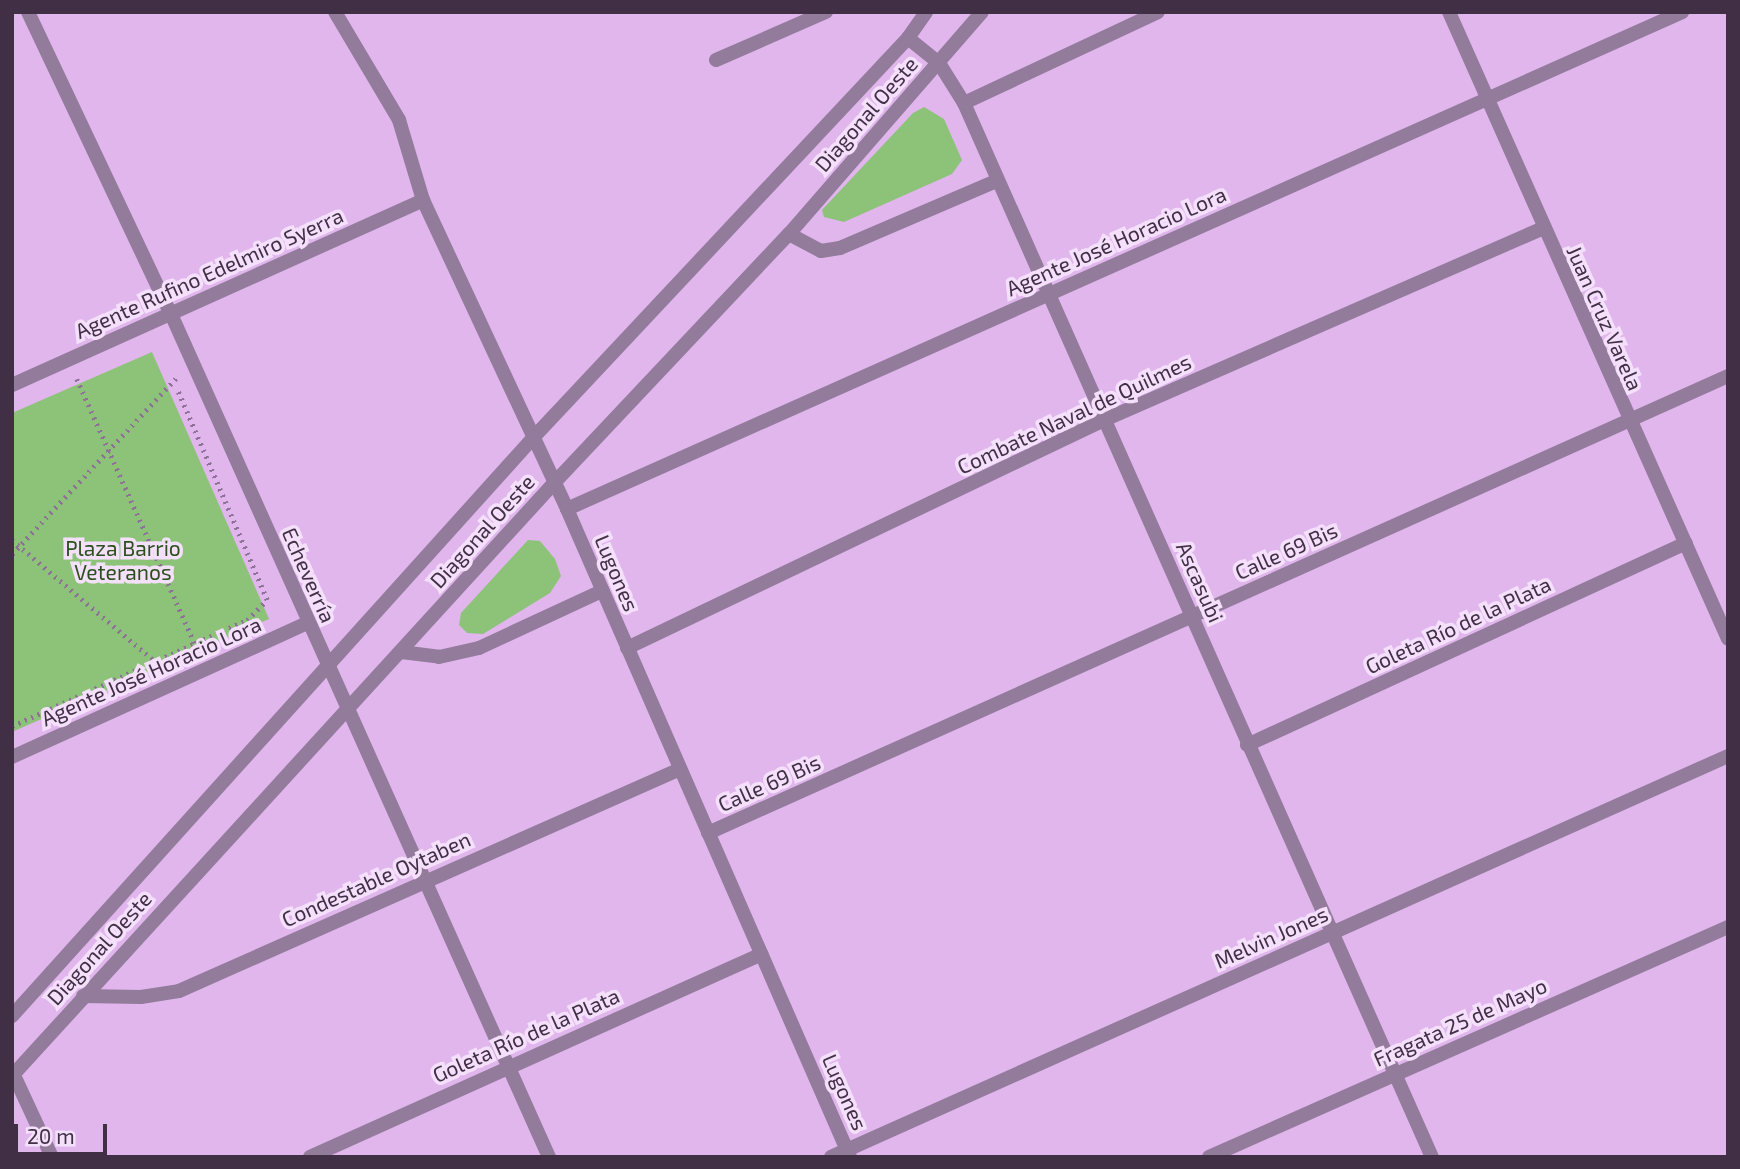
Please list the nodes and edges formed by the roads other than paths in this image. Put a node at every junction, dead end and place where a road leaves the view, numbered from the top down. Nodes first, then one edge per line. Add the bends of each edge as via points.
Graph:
1 (28, 12) edge
2 (335, 12) edge
3 (826, 12) edge
4 (926, 12) edge
5 (982, 12) edge
6 (1158, 12) edge
7 (1449, 12) edge
8 (1682, 12) edge
9 (908, 38) junction
10 (716, 60) dead end
11 (939, 63) junction
12 (1488, 100) junction
13 (964, 103) junction
14 (996, 181) junction
15 (423, 200) junction
16 (1543, 228) junction
17 (789, 234) junction
18 (1048, 294) junction
19 (172, 314) junction
20 (1728, 376) edge
21 (12, 385) edge
22 (1104, 420) junction
23 (1627, 421) junction
24 (533, 439) junction
25 (555, 482) junction
26 (567, 509) junction
27 (1686, 543) junction
28 (602, 591) junction
29 (1192, 616) junction
30 (308, 623) junction
31 (1728, 639) edge
32 (627, 648) junction
33 (401, 652) junction
34 (326, 667) junction
35 (348, 710) junction
36 (1247, 745) junction
37 (1728, 756) edge
38 (12, 757) edge
39 (678, 770) junction
40 (708, 833) junction
41 (423, 880) junction
42 (1728, 928) edge
43 (1331, 933) junction
44 (761, 954) junction
45 (83, 996) junction
46 (12, 1016) edge
47 (507, 1066) junction
48 (13, 1074) edge
49 (1394, 1074) junction
50 (848, 1153) edge
51 (52, 1157) edge
52 (310, 1157) edge
53 (549, 1157) edge
54 (831, 1157) edge
55 (1209, 1157) edge
56 (1432, 1157) edge

1 - 19 street, Echeverría
2 - 15 street, Lugones via 399,120
3 - 10 street
4 - 9 street, Diagonal Oeste
5 - 11 street, Diagonal Oeste
6 - 13 street
7 - 12 street, Juan Cruz Varela
8 - 12 street, Agente José Horacio Lora
9 - 11 street, Ascasubi
9 - 24 street, Diagonal Oeste
11 - 13 street, Ascasubi
11 - 17 street, Diagonal Oeste
12 - 16 street, Juan Cruz Varela
12 - 18 street, Agente José Horacio Lora
13 - 14 street, Ascasubi
14 - 17 street via 840,248 821,251
14 - 18 street, Ascasubi
15 - 19 street, Agente Rufino Edelmiro Syerra
15 - 24 street, Lugones
16 - 22 street, Combate Naval de Quilmes
16 - 23 street, Juan Cruz Varela
17 - 25 street, Diagonal Oeste
18 - 22 street, Ascasubi
18 - 26 street, Agente José Horacio Lora
19 - 21 street, Agente Rufino Edelmiro Syerra
19 - 30 street, Echeverría
20 - 23 street, Calle 69 Bis
22 - 29 street, Ascasubi
22 - 32 street, Combate Naval de Quilmes
23 - 27 street, Juan Cruz Varela
23 - 29 street, Calle 69 Bis
24 - 25 street, Lugones
24 - 34 street, Diagonal Oeste
25 - 26 street, Lugones
25 - 33 street, Diagonal Oeste
26 - 28 street, Lugones
27 - 31 street, Juan Cruz Varela
27 - 36 street, Goleta Río de la Plata
28 - 32 street, Lugones
28 - 33 street via 479,648 439,657
29 - 36 street, Ascasubi
29 - 40 street, Calle 69 Bis
30 - 34 street, Echeverría
30 - 38 street, Agente José Horacio Lora
32 - 39 street, Lugones
33 - 35 street, Diagonal Oeste
34 - 35 street, Echeverría
34 - 46 street, Diagonal Oeste
35 - 41 street, Echeverría
35 - 45 street, Diagonal Oeste
36 - 43 street, Ascasubi
37 - 43 street, Melvin Jones
39 - 40 street, Lugones
39 - 41 street, Condestable Oytaben
40 - 44 street, Lugones
41 - 45 street, Condestable Oytaben via 179,991 141,997
41 - 47 street, Echeverría
42 - 49 street, Fragata 25 de Mayo
43 - 49 street, Ascasubi
43 - 50 street, Melvin Jones
44 - 47 street, Goleta Río de la Plata
44 - 50 street, Lugones
45 - 48 street, Diagonal Oeste
47 - 52 street, Goleta Río de la Plata
47 - 53 street, Echeverría
48 - 51 street
49 - 55 street, Fragata 25 de Mayo
49 - 56 street, Ascasubi
50 - 54 street, Melvin Jones

